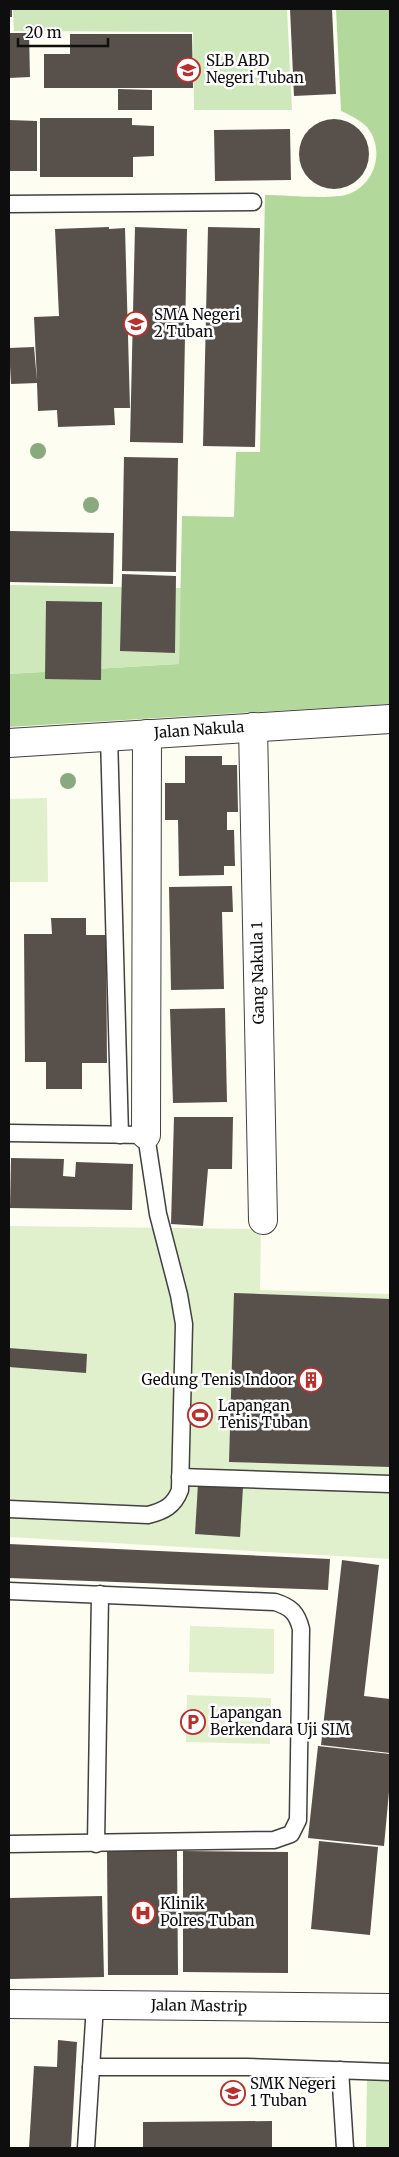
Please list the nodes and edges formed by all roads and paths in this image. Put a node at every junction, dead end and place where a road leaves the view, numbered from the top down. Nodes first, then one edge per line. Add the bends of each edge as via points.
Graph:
1 (253, 202) dead end
2 (9, 204) edge
3 (390, 719) edge
4 (253, 726) junction
5 (148, 734) junction
6 (109, 736) junction
7 (9, 743) edge
8 (9, 1133) edge
9 (120, 1135) junction
10 (146, 1135) junction
11 (263, 1220) dead end
12 (180, 1477) junction
13 (390, 1484) edge
14 (9, 1509) edge
15 (9, 1591) edge
16 (100, 1594) junction
17 (9, 1844) edge
18 (96, 1844) junction
19 (9, 2004) edge
20 (95, 2005) junction
21 (390, 2008) edge
22 (91, 2067) junction
23 (340, 2070) junction
24 (390, 2072) edge
25 (86, 2148) edge
26 (344, 2148) edge

1 - 2 lane
3 - 4 street, Jalan Nakula
4 - 5 street, Jalan Nakula
4 - 11 street, Gang Nakula 1
5 - 6 street, Jalan Nakula
5 - 10 street
6 - 7 street, Jalan Nakula
6 - 9 lane
8 - 9 lane
9 - 10 lane
10 - 12 lane via 158,1214 184,1324
12 - 13 lane
12 - 14 lane via 177,1499 169,1507 148,1515
15 - 16 lane
16 - 18 lane
16 - 18 lane via 276,1602 294,1612 301,1629 298,1791 296,1826 291,1834 281,1839
17 - 18 lane
19 - 20 street, Jalan Mastrip
20 - 21 street, Jalan Mastrip
20 - 22 lane
22 - 23 lane via 246,2066
22 - 25 lane
23 - 24 lane
23 - 26 lane

